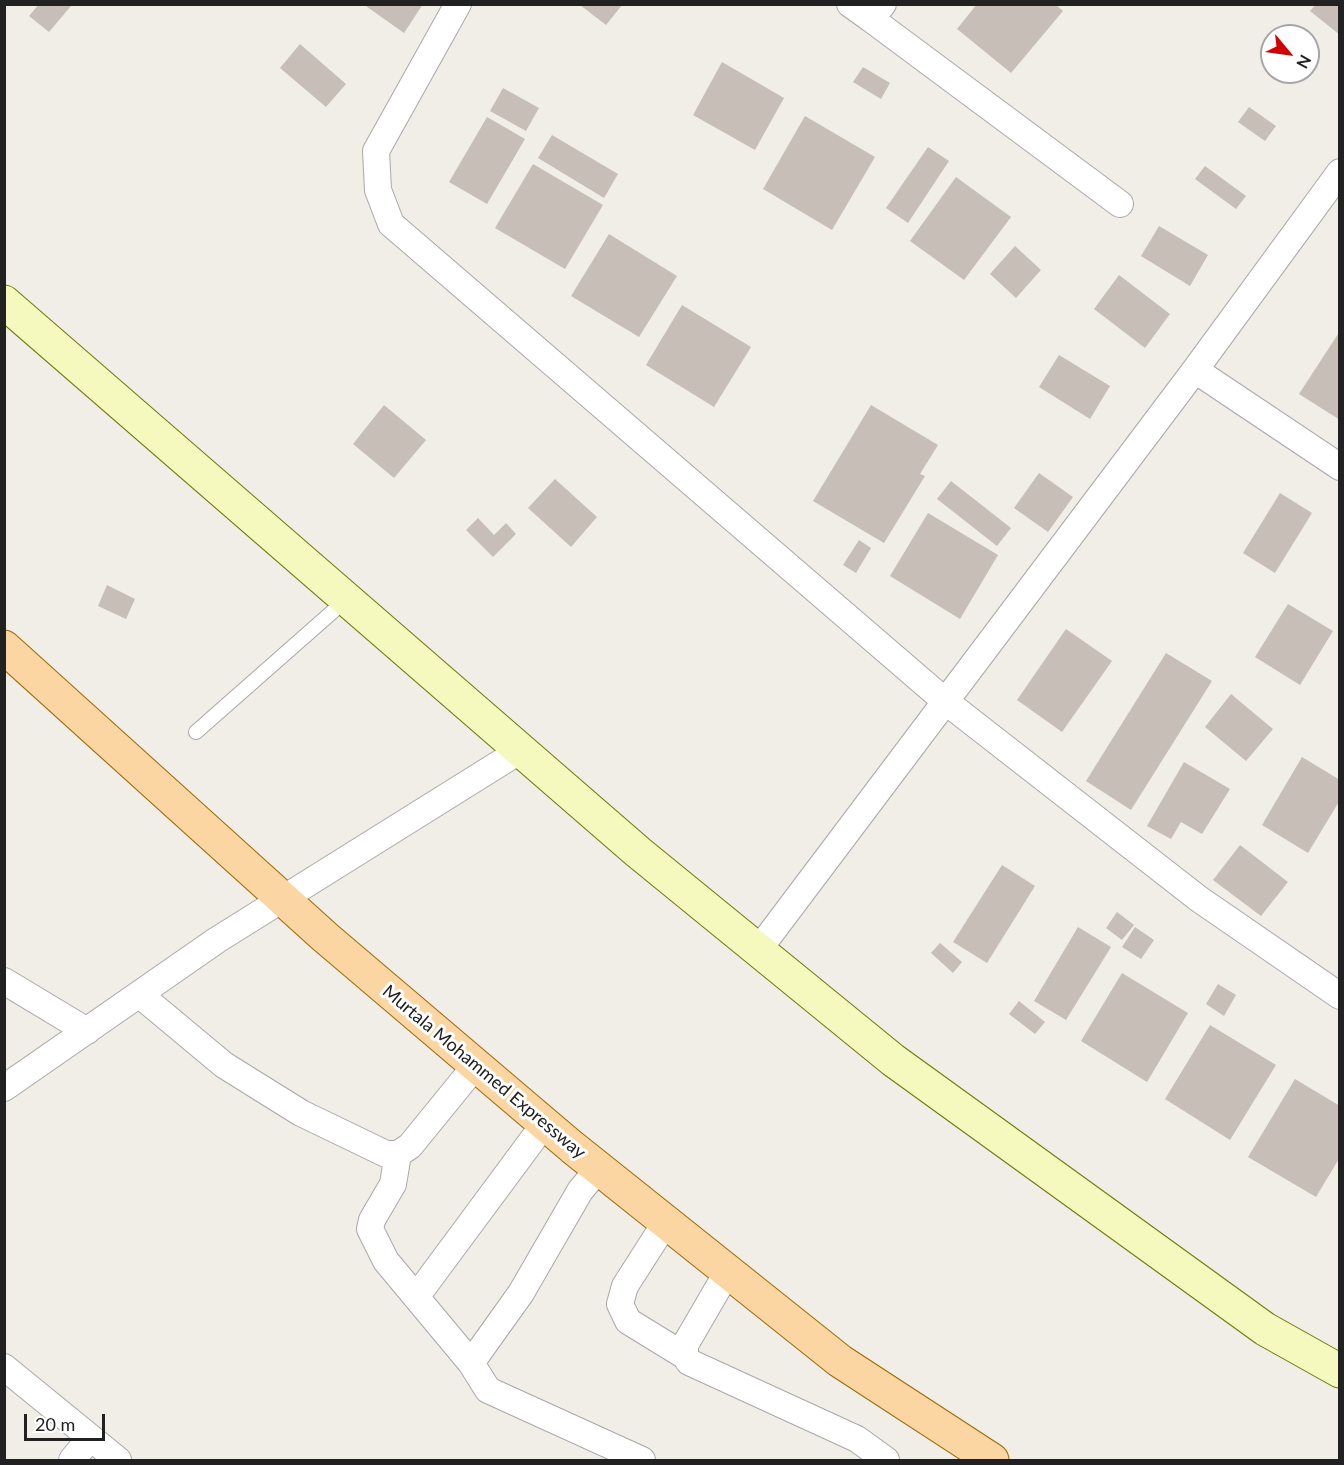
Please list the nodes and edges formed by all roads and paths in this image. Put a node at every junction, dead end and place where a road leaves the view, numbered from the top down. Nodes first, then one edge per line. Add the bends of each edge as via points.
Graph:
1 (458, 4) edge
2 (850, 4) edge
3 (877, 12) edge
4 (1340, 172) edge
5 (1120, 204) dead end
6 (4, 302) edge
7 (1195, 370) junction
8 (1340, 466) edge
9 (347, 599) junction
10 (4, 647) edge
11 (945, 701) junction
12 (196, 732) dead end
13 (521, 750) junction
14 (283, 898) junction
15 (759, 950) junction
16 (4, 981) edge
17 (140, 994) junction
18 (1340, 996) edge
19 (87, 1031) junction
20 (476, 1065) junction
21 (4, 1088) edge
22 (545, 1123) junction
23 (398, 1154) junction
24 (599, 1168) junction
25 (666, 1222) junction
26 (728, 1271) junction
27 (416, 1297) junction
28 (685, 1356) junction
29 (471, 1363) junction
30 (4, 1367) edge
31 (1340, 1371) edge
32 (90, 1438) junction
33 (72, 1461) edge
34 (118, 1461) edge
35 (642, 1461) edge
36 (886, 1461) edge
37 (992, 1461) edge

1 - 11 street via 376,151 378,190 391,224
2 - 3 street
3 - 5 street
4 - 7 street
6 - 9 main road
7 - 8 street
7 - 11 street
9 - 12 lane
9 - 13 main road
10 - 14 main road, Murtala Mohammed Expressway
11 - 15 street
11 - 18 street via 1199,899
13 - 14 street
13 - 15 main road
14 - 17 street
14 - 20 main road, Murtala Mohammed Expressway
15 - 31 main road via 926,1085 1264,1329
16 - 19 street
17 - 19 street
17 - 23 street via 184,1034 234,1071 301,1113 386,1154
19 - 21 street
20 - 22 main road, Murtala Mohammed Expressway
20 - 23 street via 410,1146
22 - 24 main road, Murtala Mohammed Expressway
22 - 27 street
23 - 27 street via 393,1184 370,1229 386,1261
24 - 25 main road, Murtala Mohammed Expressway
24 - 29 street via 580,1191 521,1293
25 - 26 main road, Murtala Mohammed Expressway
25 - 28 street via 625,1286 620,1304 628,1320
26 - 28 street via 685,1345
26 - 37 main road, Murtala Mohammed Expressway via 840,1361
27 - 29 street
28 - 36 street via 689,1362 857,1439
29 - 35 street via 488,1390
30 - 32 street
32 - 33 street
32 - 34 street

